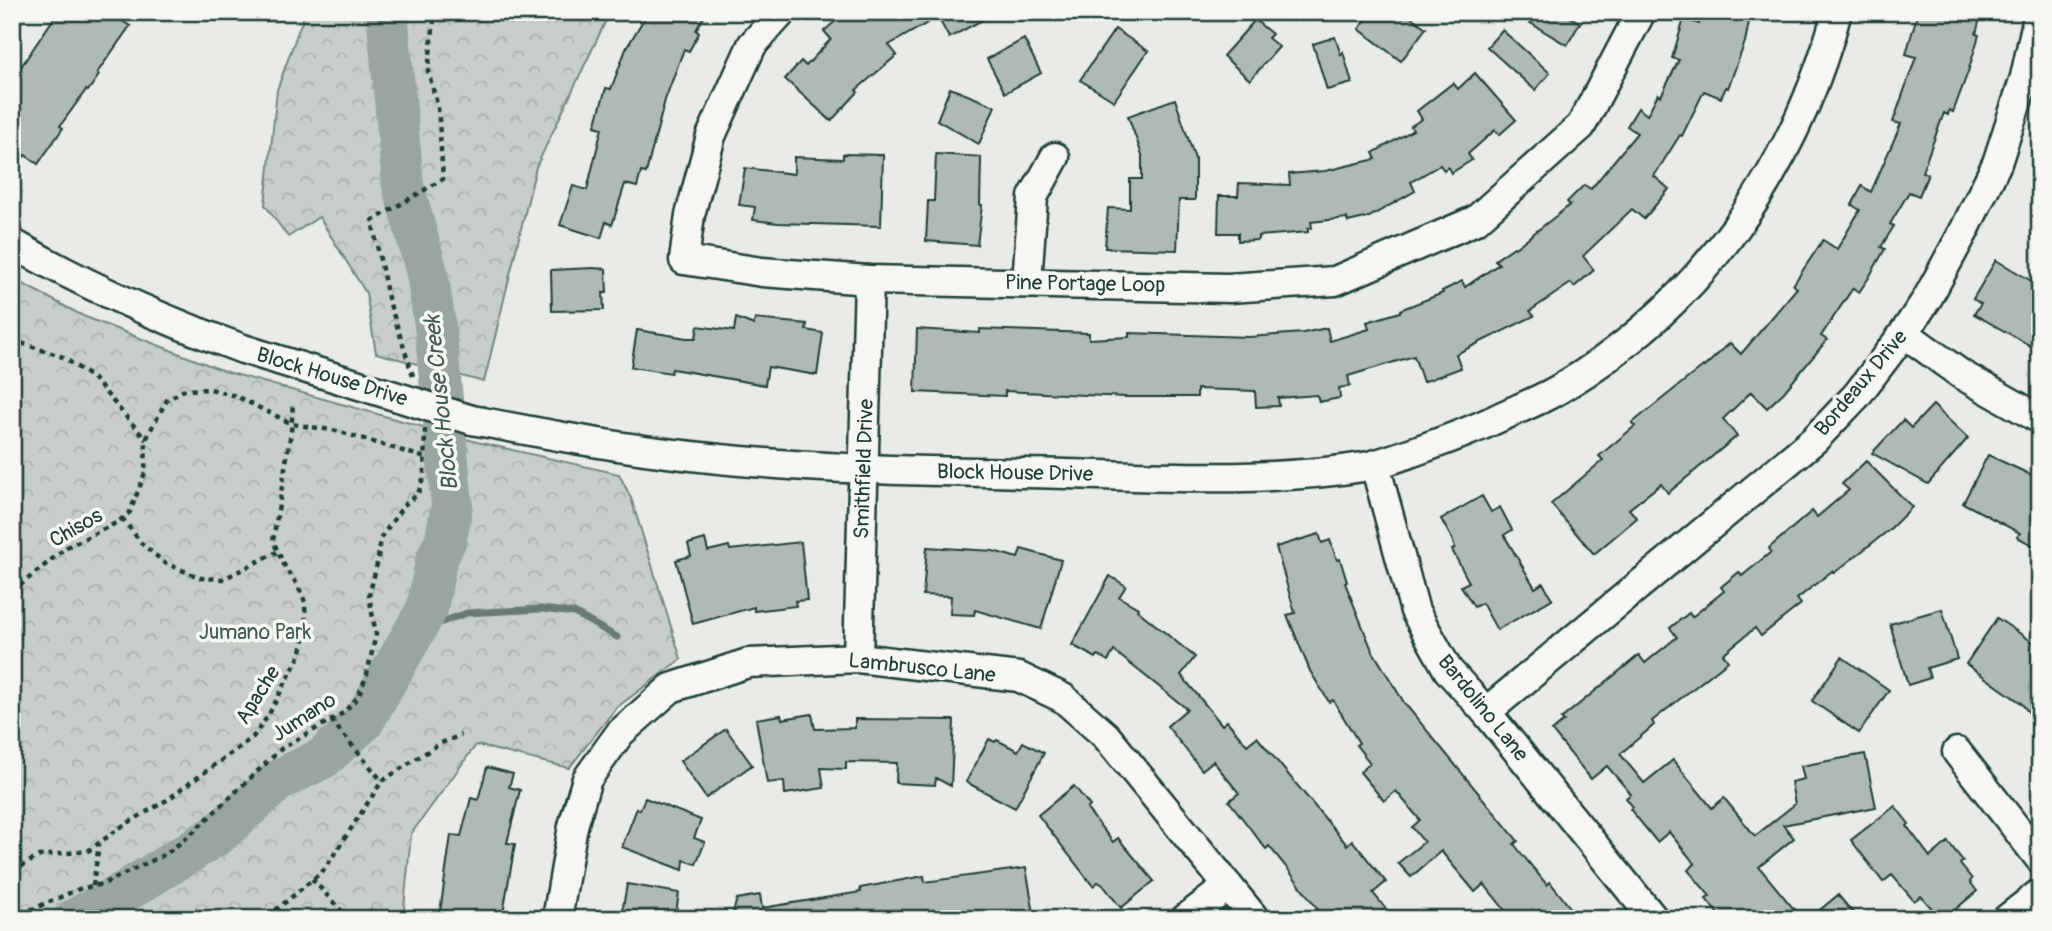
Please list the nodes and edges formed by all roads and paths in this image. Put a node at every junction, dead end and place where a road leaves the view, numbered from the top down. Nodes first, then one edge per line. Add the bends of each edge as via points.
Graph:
1 (435, 12) edge
2 (782, 12) edge
3 (1641, 12) edge
4 (1837, 12) edge
5 (2039, 12) edge
6 (2032, 79) edge
7 (1055, 157) dead end
8 (12, 243) edge
9 (869, 280) junction
10 (1027, 282) junction
11 (1904, 333) junction
12 (12, 340) edge
13 (414, 378) dead end
14 (293, 403) dead end
15 (2040, 419) edge
16 (292, 424) junction
17 (425, 428) dead end
18 (146, 440) junction
19 (426, 458) junction
20 (1375, 465) junction
21 (864, 470) junction
22 (122, 518) junction
23 (277, 552) junction
24 (12, 592) edge
25 (858, 659) junction
26 (1486, 712) junction
27 (331, 720) junction
28 (461, 735) dead end
29 (1957, 752) dead end
30 (382, 781) junction
31 (99, 843) junction
32 (2040, 859) edge
33 (12, 872) edge
34 (312, 879) junction
35 (93, 886) junction
36 (1228, 886) junction
37 (2040, 893) edge
38 (12, 918) edge
39 (270, 919) edge
40 (349, 919) edge
41 (557, 919) edge
42 (1185, 919) edge
43 (1255, 919) edge
44 (1654, 919) edge
45 (2007, 919) edge

1 - 13 path via 428,71 438,107 443,179 372,221 388,298
2 - 9 street, Pine Portage Loop via 752,45 711,135 690,215 684,260 762,272
3 - 10 street, Pine Portage Loop via 1581,126 1476,220 1335,281 1229,288
4 - 20 street, Block House Drive via 1804,110 1774,171 1742,220 1666,308 1560,389 1462,435
5 - 6 street, Bordeaux Drive
6 - 11 street, Bordeaux Drive via 1964,231
7 - 10 street via 1033,197
8 - 21 street, Block House Drive, bridge via 124,302 243,349 472,420 696,457
9 - 10 street, Pine Portage Loop
9 - 21 street, Smithfield Drive
11 - 15 street via 1962,376
11 - 26 street, Bordeaux Drive via 1857,395 1814,440
12 - 18 path via 63,357 94,379
14 - 16 path, Apache
16 - 18 path via 236,396 210,389 184,390 167,400
16 - 19 path via 338,431
16 - 23 path, Apache via 273,531
17 - 19 path, Jumano
18 - 22 path, Chisos via 145,473 130,512
19 - 27 path, Jumano via 418,494 404,505 380,539 369,596 376,634 367,674 358,697
20 - 21 street, Block House Drive via 1300,476 1210,477
20 - 26 street, Bardolino Lane via 1415,611 1448,670
21 - 25 street, Smithfield Drive
22 - 23 path via 165,564 201,578 223,579
22 - 24 path, Chisos via 67,547
23 - 31 path, Apache via 305,602 306,631 300,654 268,716 253,737
25 - 36 street, Lambrusco Lane via 1019,677 1063,698 1106,736
25 - 41 street, Lambrusco Lane via 748,663 671,688 620,733 587,779 573,826
26 - 44 street, Bardolino Lane
27 - 30 path
27 - 35 path, Jumano via 281,749 166,854
28 - 30 path
29 - 32 street
30 - 34 path via 324,870
31 - 33 path, Apache via 88,851 39,856
31 - 35 path
34 - 39 path
34 - 40 path
35 - 38 path, Jumano
36 - 42 street
36 - 43 street, Lambrusco Lane
37 - 45 street

